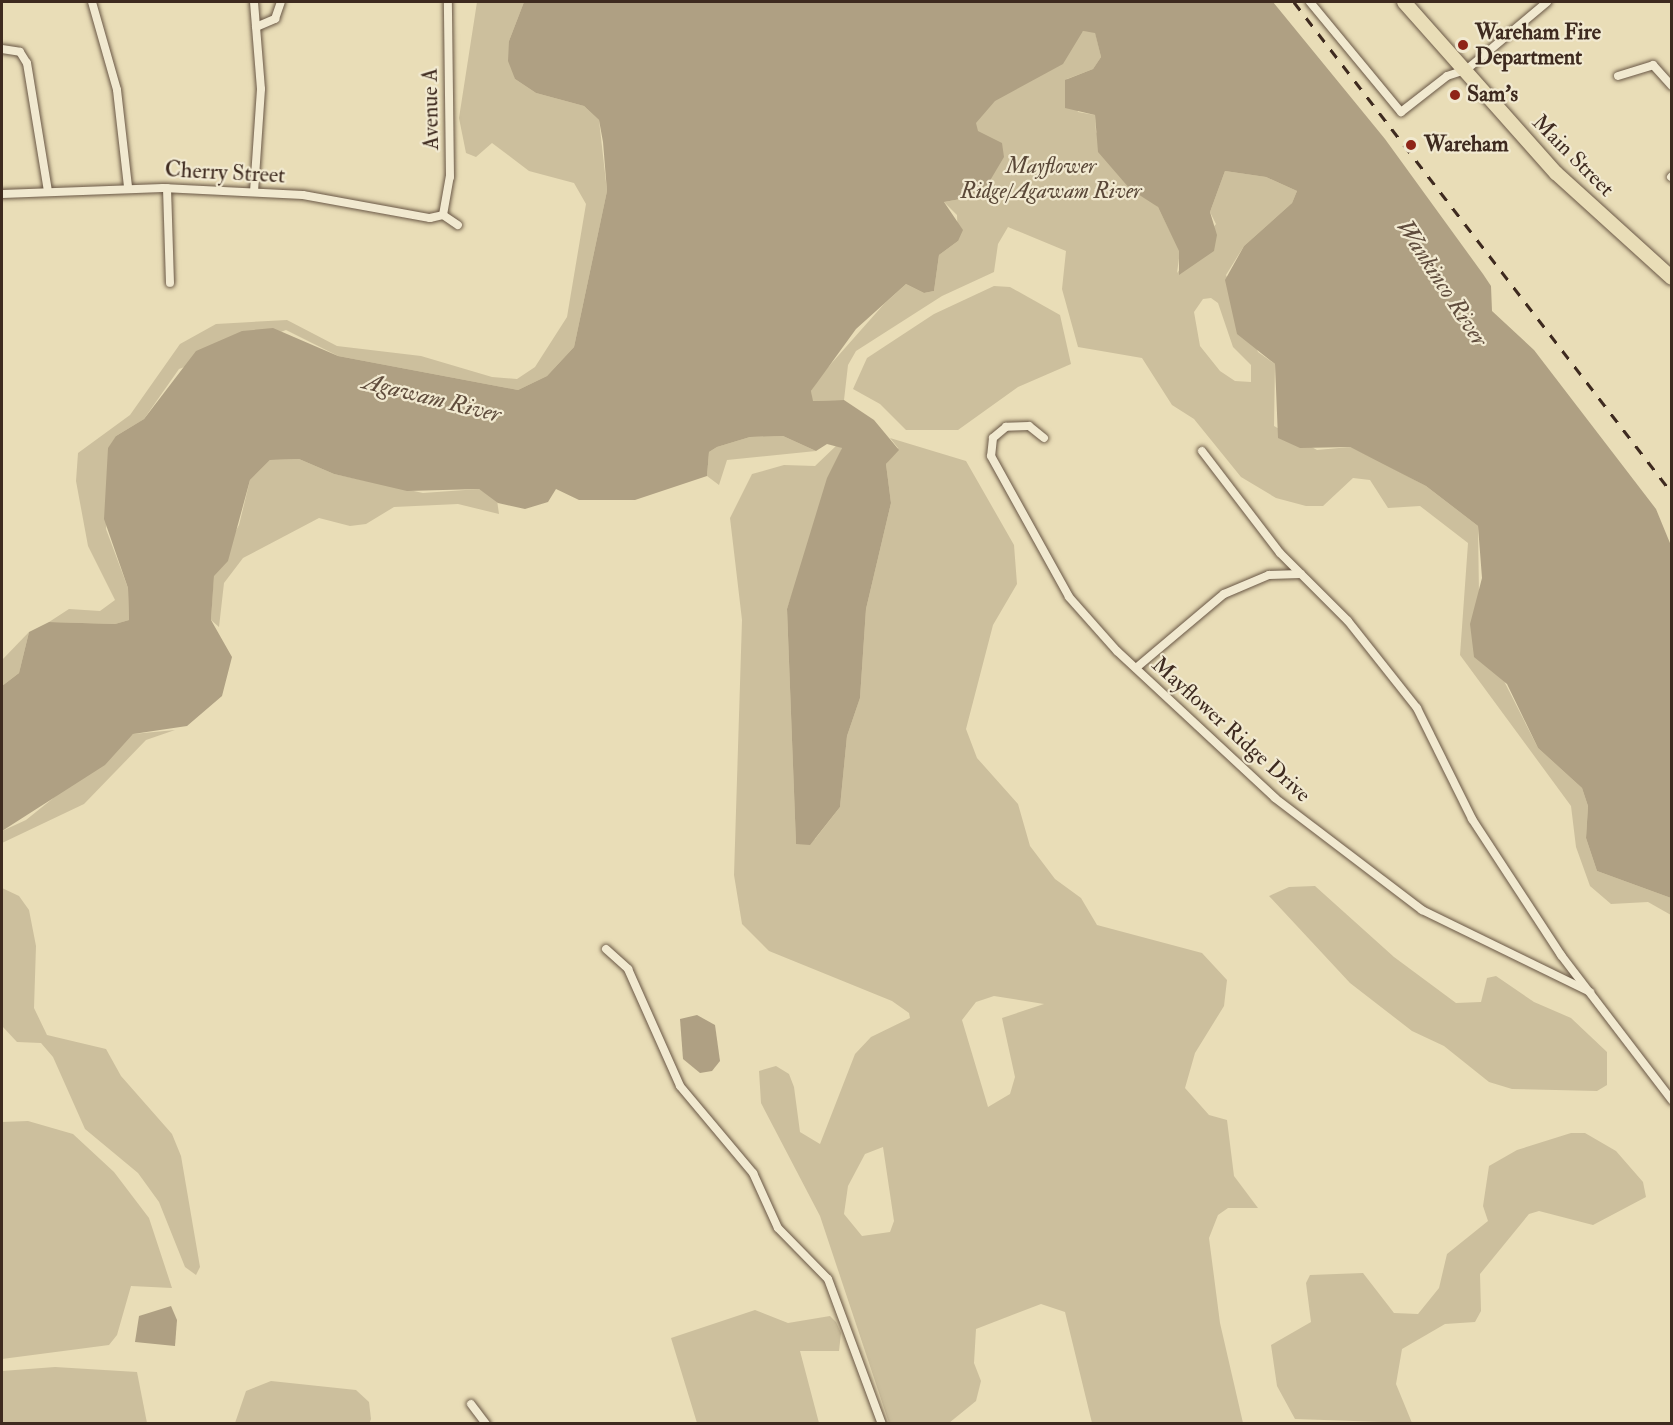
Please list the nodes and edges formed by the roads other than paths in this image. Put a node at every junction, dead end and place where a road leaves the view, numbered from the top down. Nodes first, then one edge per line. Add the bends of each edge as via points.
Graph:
1 (92, 2) edge
2 (254, 2) edge
3 (281, 2) edge
4 (448, 2) edge
5 (1310, 2) edge
6 (1404, 2) edge
7 (1547, 2) edge
8 (256, 27) junction
9 (2, 49) edge
10 (1466, 70) junction
11 (1618, 76) dead end
12 (1671, 86) edge
13 (128, 186) junction
14 (166, 188) junction
15 (48, 191) junction
16 (254, 192) junction
17 (2, 194) edge
18 (443, 215) junction
19 (458, 225) dead end
20 (1671, 278) edge
21 (170, 283) dead end
22 (1044, 438) dead end
23 (1202, 451) dead end
24 (1301, 574) junction
25 (1136, 668) junction
26 (606, 949) dead end
27 (1590, 992) junction
28 (1671, 1100) edge
29 (471, 1404) dead end
30 (486, 1424) edge
31 (882, 1424) edge

1 - 13 street via 117,90
2 - 8 street
3 - 8 street via 275,20
4 - 18 street, Avenue A via 450,177
5 - 10 street via 1401,112 1447,76
6 - 10 main road, Main Street
7 - 10 street
8 - 16 street via 261,89
9 - 15 street via 20,52 27,63
10 - 20 main road, Main Street via 1556,173
11 - 12 street via 1653,65
13 - 14 street, Cherry Street
13 - 15 street, Cherry Street
14 - 16 street, Cherry Street
14 - 21 street
15 - 17 street, Cherry Street
16 - 18 street, Cherry Street via 318,197 430,218
18 - 19 street
22 - 25 street, Mayflower Ridge Drive via 1029,426 1006,427 992,442 994,463 1069,597
23 - 24 street, Mayflower Ridge Drive
24 - 25 street via 1269,574 1224,594
24 - 27 street, Mayflower Ridge Drive via 1348,621 1417,708 1472,819
25 - 27 street, Mayflower Ridge Drive via 1275,798 1422,910
26 - 31 street via 628,969 680,1086 753,1173 778,1228 828,1279
27 - 28 street, Mayflower Ridge Drive
29 - 30 street

